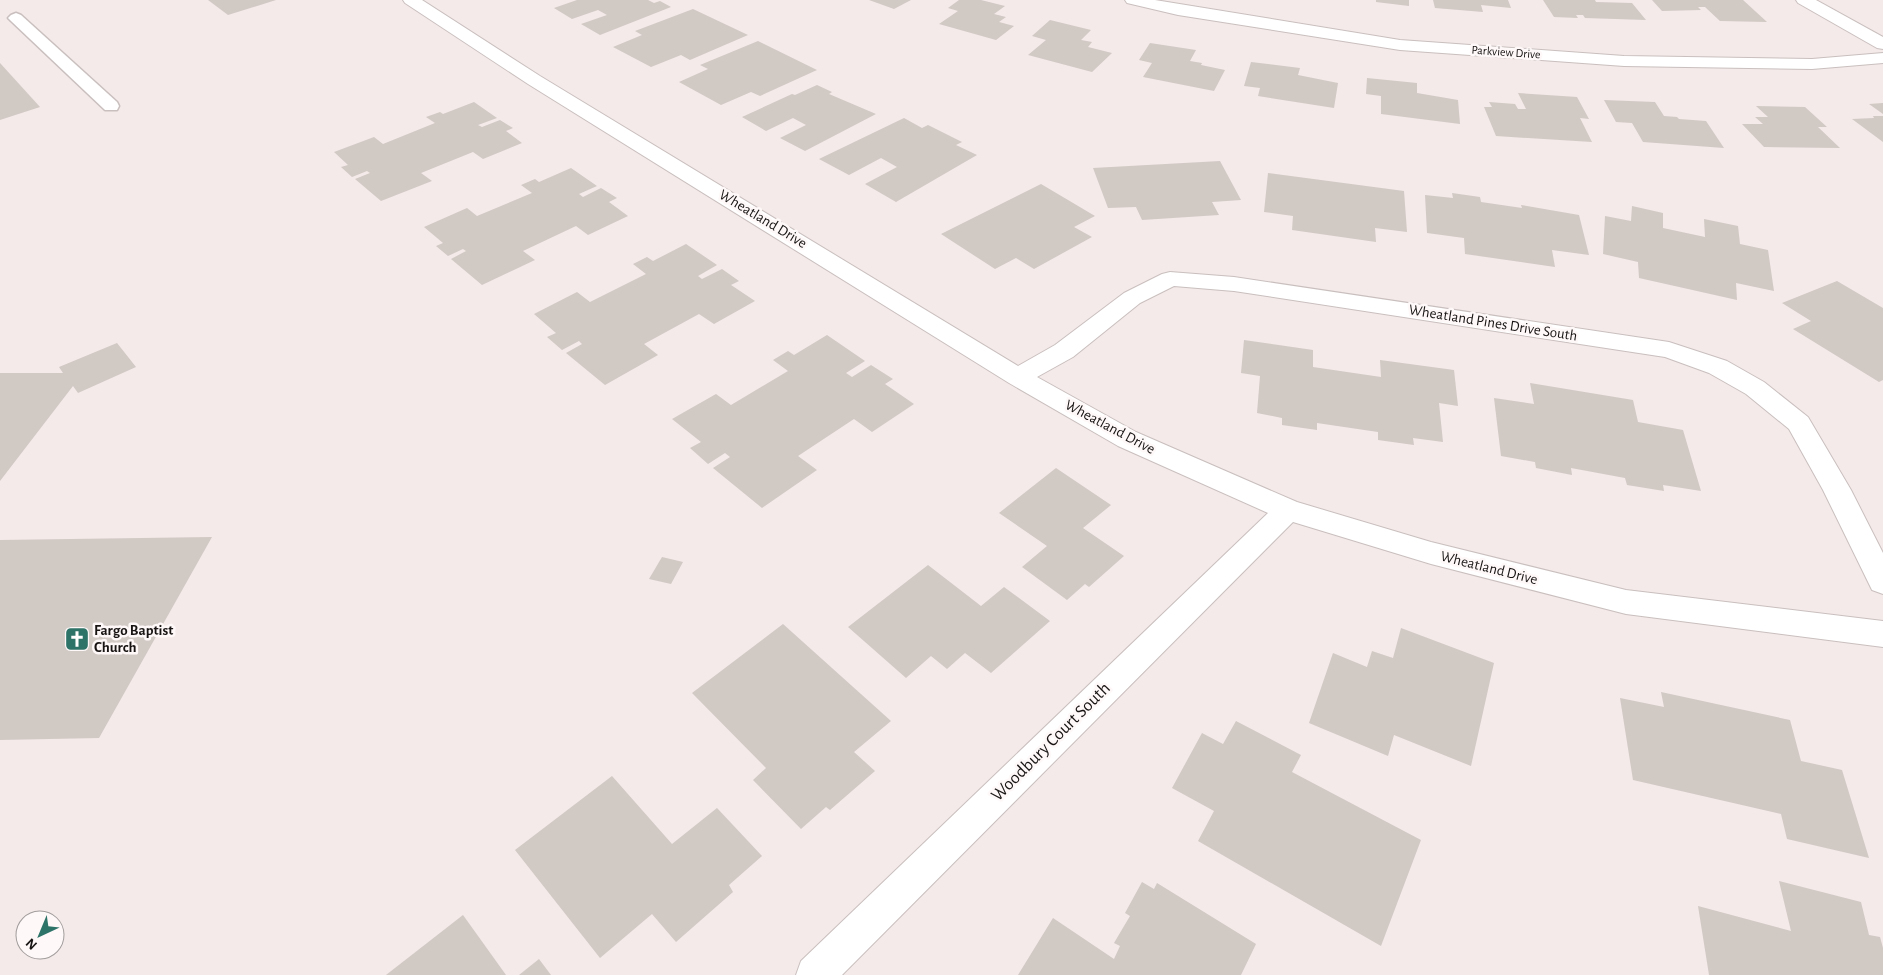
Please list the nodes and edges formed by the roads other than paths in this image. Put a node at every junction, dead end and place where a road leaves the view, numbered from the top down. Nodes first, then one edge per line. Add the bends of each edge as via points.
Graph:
1 (1134, 0) edge
2 (1804, 0) edge
3 (417, 4) edge
4 (16, 18) dead end
5 (1883, 44) edge
6 (1883, 58) edge
7 (111, 106) dead end
8 (1018, 377) junction
9 (1288, 510) junction
10 (1883, 582) edge
11 (1883, 634) edge
12 (815, 975) edge

1 - 6 street, Parkview Drive via 1178,10 1400,45 1624,61 1812,64
2 - 5 street
3 - 8 street, Wheatland Drive via 534,80
4 - 7 lane
8 - 9 street, Wheatland Drive via 1127,439
8 - 10 street, Wheatland Pines Drive South via 1064,351 1132,298 1170,279 1234,284 1669,350 1718,366 1756,388 1800,423 1838,490
9 - 11 street, Wheatland Drive via 1431,553 1626,602
9 - 12 street, Woodbury Court South

